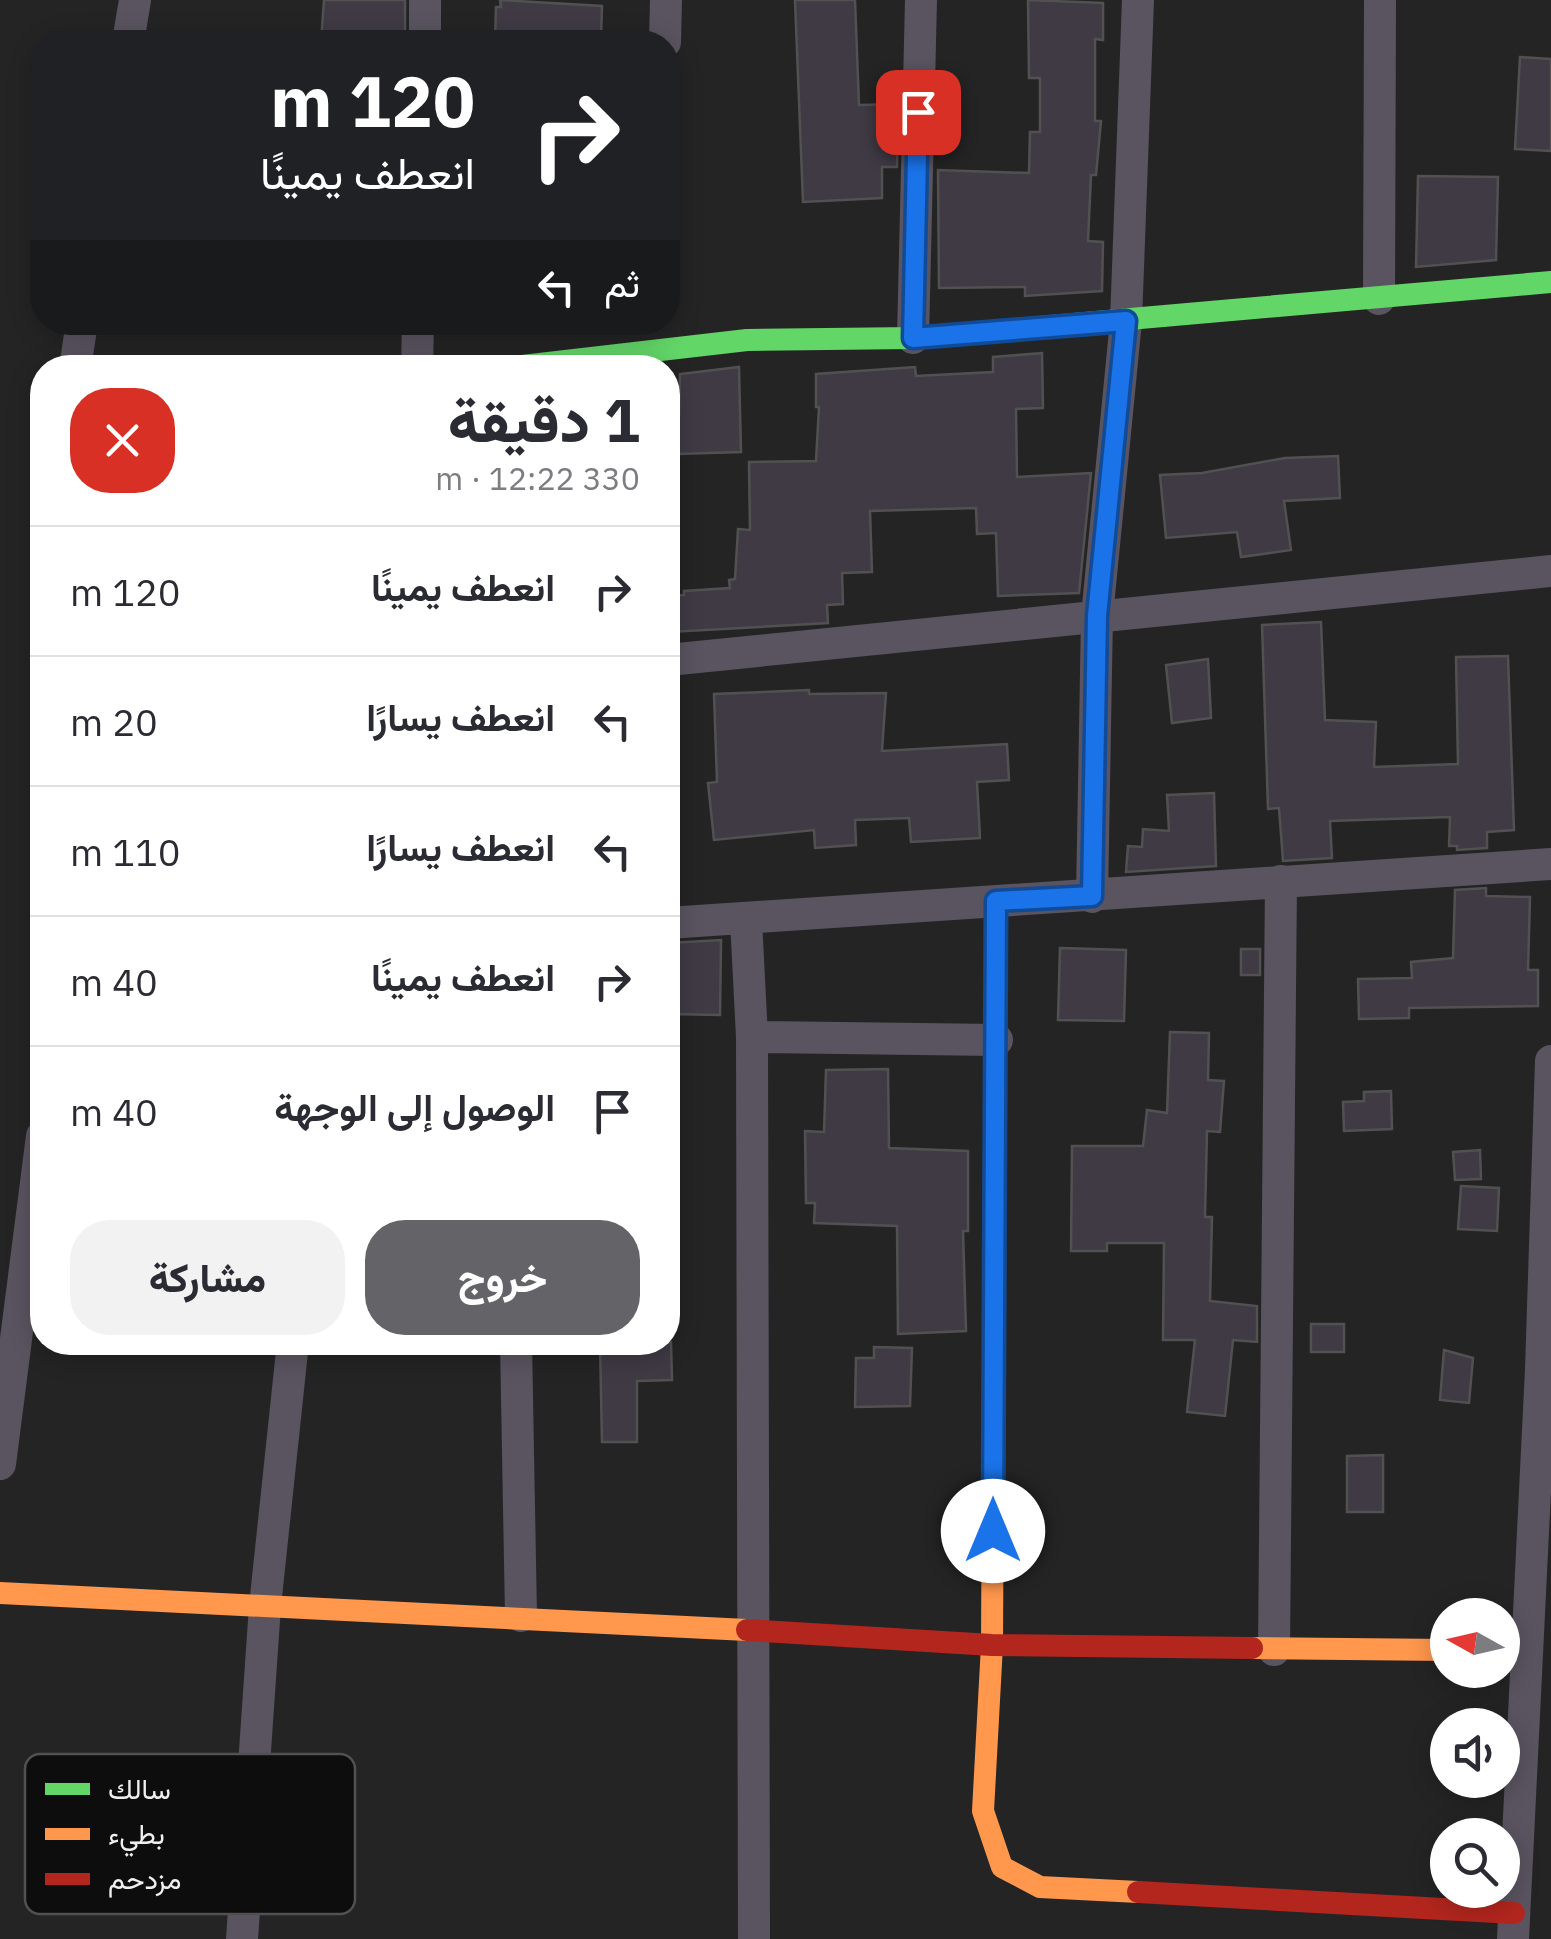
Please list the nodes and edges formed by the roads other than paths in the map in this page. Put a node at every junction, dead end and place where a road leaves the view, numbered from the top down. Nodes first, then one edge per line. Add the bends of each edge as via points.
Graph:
1 (134, 0) edge
2 (426, 0) edge
3 (666, 0) edge
4 (920, 0) edge
5 (1138, 0) edge
6 (1380, 0) edge
7 (130, 30) edge
8 (425, 30) edge
9 (665, 30) edge
10 (1551, 282) edge
11 (1380, 299) junction
12 (1126, 321) junction
13 (913, 338) junction
14 (655, 347) edge
15 (598, 355) edge
16 (1551, 570) edge
17 (1097, 616) junction
18 (680, 659) edge
19 (1551, 864) edge
20 (1282, 882) junction
21 (1092, 896) junction
22 (996, 901) junction
23 (746, 920) junction
24 (680, 922) edge
25 (752, 1038) junction
26 (997, 1040) junction
27 (1551, 1061) edge
28 (1549, 1125) edge
29 (30, 1230) edge
30 (293, 1355) edge
31 (516, 1355) edge
32 (1546, 1369) edge
33 (0, 1464) edge
34 (0, 1593) edge
35 (265, 1606) junction
36 (521, 1616) junction
37 (756, 1632) junction
38 (992, 1645) junction
39 (1274, 1650) junction
40 (1430, 1650) edge
41 (1527, 1650) edge
42 (255, 1754) edge
43 (244, 1914) edge
44 (1513, 1926) edge
45 (242, 1939) edge
46 (754, 1939) edge

1 - 7 street
2 - 8 street
3 - 9 street
4 - 13 street
5 - 12 street
6 - 11 street
10 - 11 street
11 - 12 street
12 - 13 street
12 - 17 street
13 - 14 street
14 - 15 street
16 - 17 street
17 - 18 street
17 - 21 street
19 - 20 street
20 - 21 street
20 - 39 street
21 - 22 street
22 - 23 street
22 - 26 street
23 - 24 street
23 - 25 street
25 - 26 street
25 - 37 street
26 - 38 street
27 - 28 street
28 - 32 street
29 - 33 street
30 - 35 street
31 - 36 street
32 - 41 street
34 - 35 street
35 - 36 street
35 - 42 street
36 - 37 street
37 - 38 street
37 - 46 street
38 - 39 street
38 - 44 street via 983,1811 1002,1867 1040,1888
39 - 40 street
41 - 44 street
43 - 45 street

